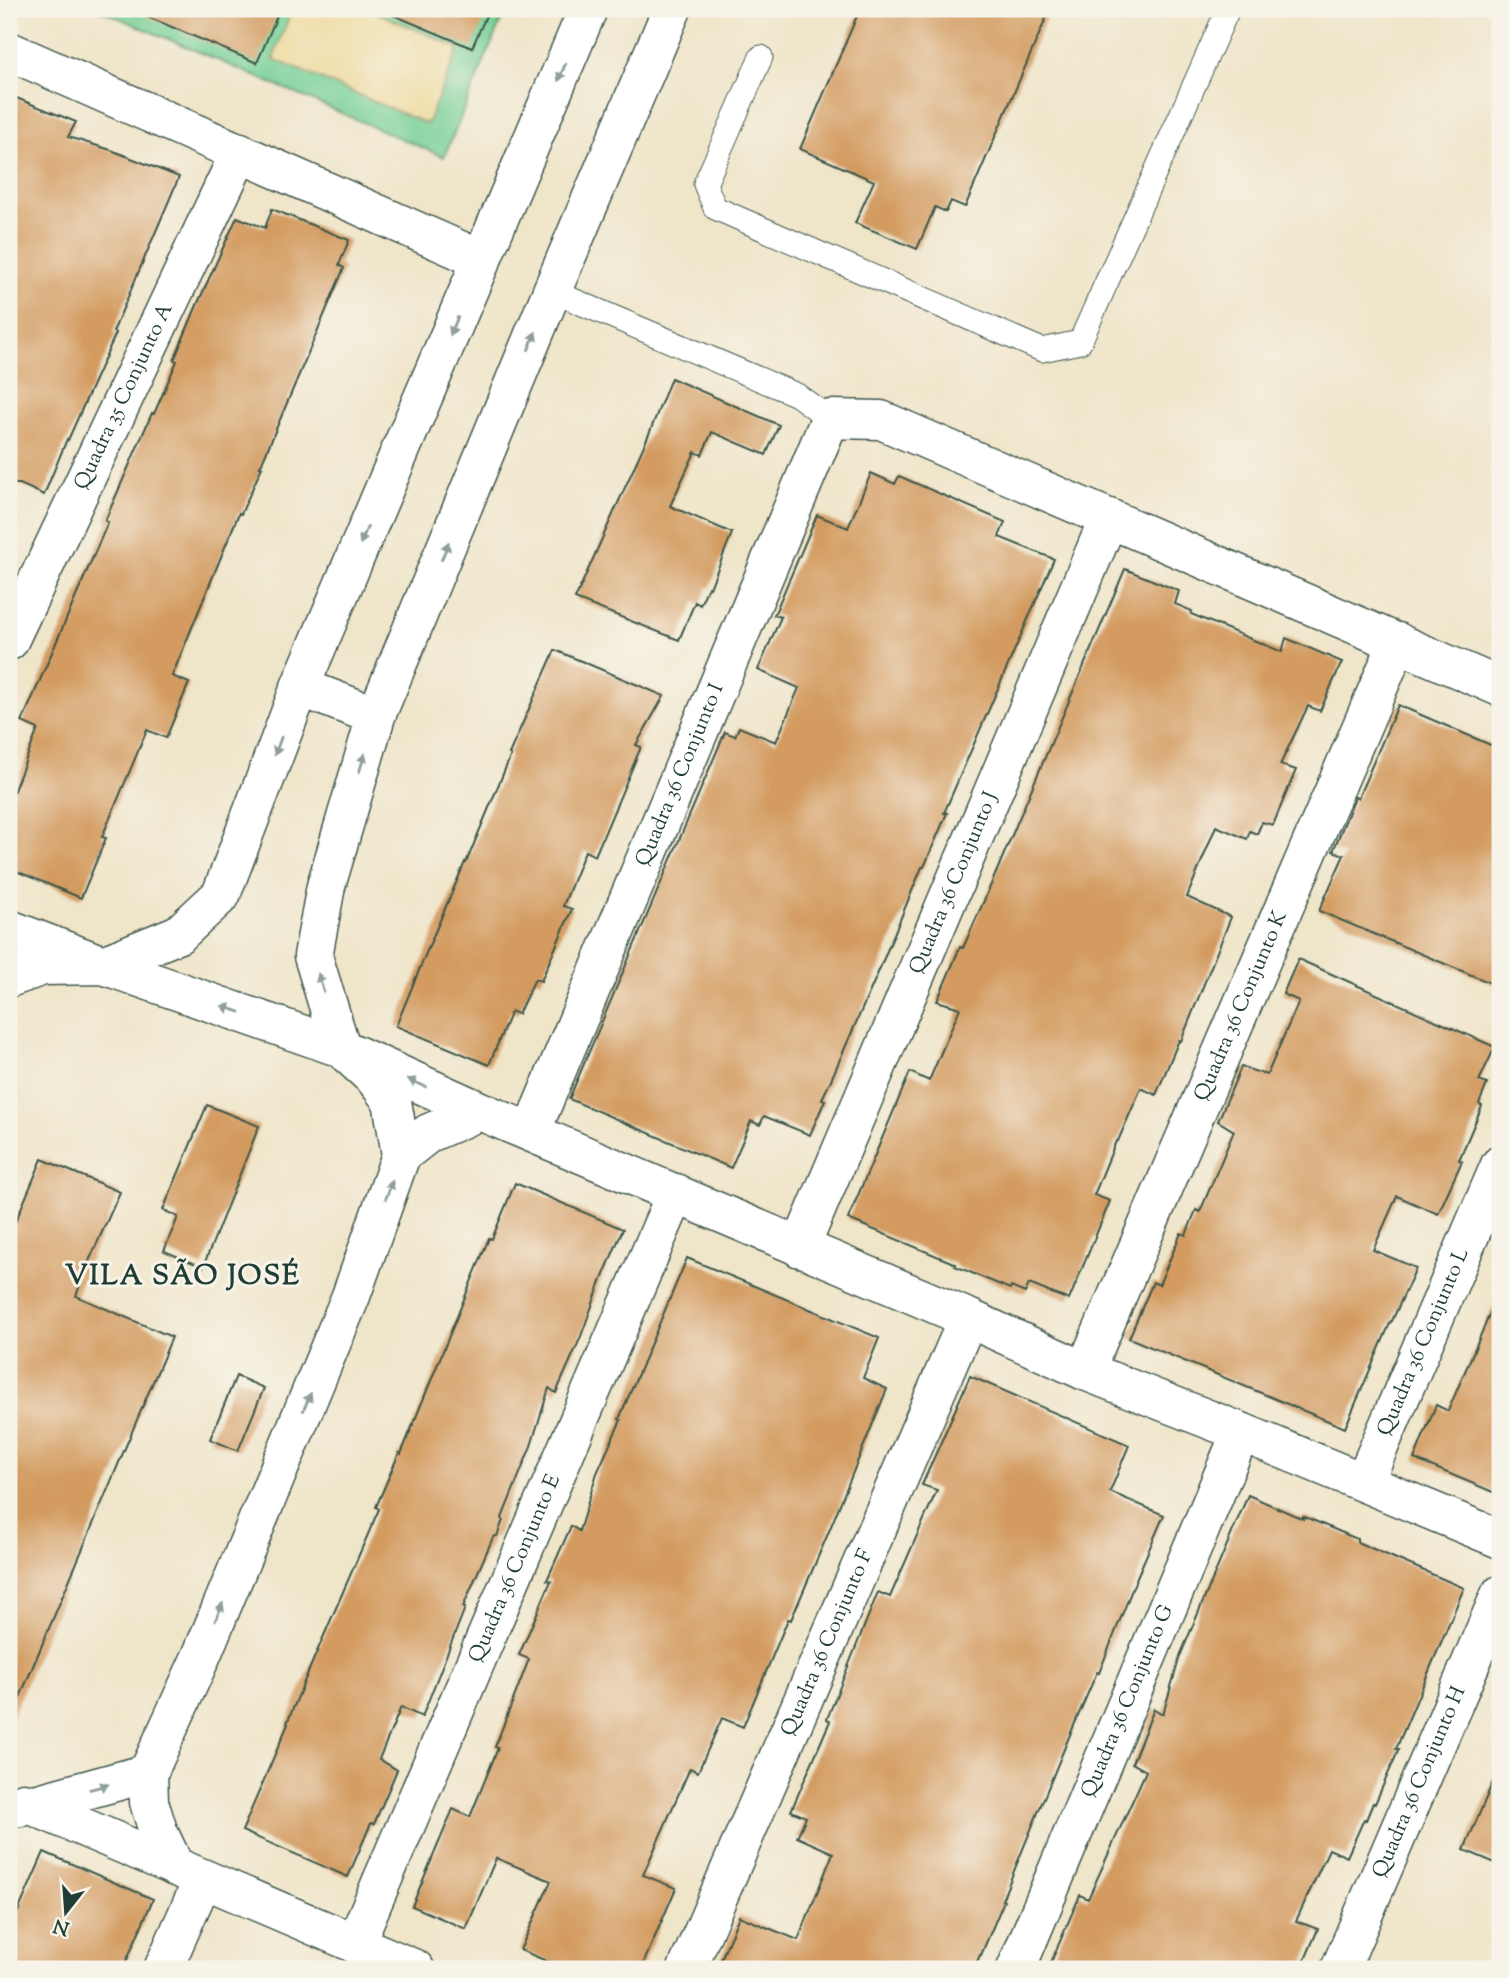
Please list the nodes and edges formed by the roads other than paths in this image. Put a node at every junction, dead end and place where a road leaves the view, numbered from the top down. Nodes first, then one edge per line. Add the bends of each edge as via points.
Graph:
1 (588, 9) edge
2 (673, 9) edge
3 (1228, 9) edge
4 (9, 51) edge
5 (761, 57) dead end
6 (240, 152) junction
7 (482, 260) junction
8 (552, 291) junction
9 (830, 419) junction
10 (1109, 518) junction
11 (9, 641) edge
12 (1398, 642) junction
13 (300, 687) junction
14 (1500, 687) edge
15 (376, 716) junction
16 (9, 929) edge
17 (103, 965) junction
18 (9, 978) edge
19 (341, 1048) junction
20 (480, 1111) junction
21 (531, 1132) junction
22 (401, 1155) junction
23 (1500, 1165) edge
24 (676, 1193) junction
25 (800, 1248) junction
26 (968, 1318) junction
27 (1085, 1371) junction
28 (1241, 1432) junction
29 (1364, 1482) junction
30 (1500, 1539) edge
31 (1500, 1595) edge
32 (148, 1773) junction
33 (16, 1804) edge
34 (189, 1873) junction
35 (355, 1944) junction
36 (163, 1969) edge
37 (415, 1969) edge
38 (687, 1969) edge
39 (1016, 1969) edge
40 (1340, 1969) edge

1 -> 7 street
2 - 8 street
3 - 5 lane via 1080,342 1042,350 715,208 705,184
4 - 6 street
6 - 7 street
6 - 11 street, Quadra 35 Conjunto A
7 -> 13 street
8 - 9 lane via 797,395
15 -> 8 street
9 - 10 street via 881,419
9 - 21 street, Quadra 36 Conjunto I
10 - 12 street
10 - 25 street, Quadra 36 Conjunto J
12 - 14 street
12 - 27 street, Quadra 36 Conjunto K
13 - 15 street
13 -> 17 street via 221,895 179,933
19 -> 15 street via 313,956 326,886
16 - 17 street
17 - 18 street via 44,966
19 -> 17 street
20 -> 19 street
19 - 22 street via 392,1101
20 - 21 street
20 - 22 street via 429,1133
21 - 24 street
32 -> 22 street via 346,1309
23 - 29 street, Quadra 36 Conjunto L
24 - 25 street
24 - 35 street, Quadra 36 Conjunto E
25 - 26 street
26 - 27 street
26 - 38 street, Quadra 36 Conjunto F
27 - 28 street
28 - 29 street
28 - 39 street, Quadra 36 Conjunto G
29 - 30 street
31 - 40 street, Quadra 36 Conjunto H
33 -> 32 street
32 - 34 street via 149,1802 158,1832
33 - 34 street
34 - 35 street
34 - 36 street
35 - 37 street

